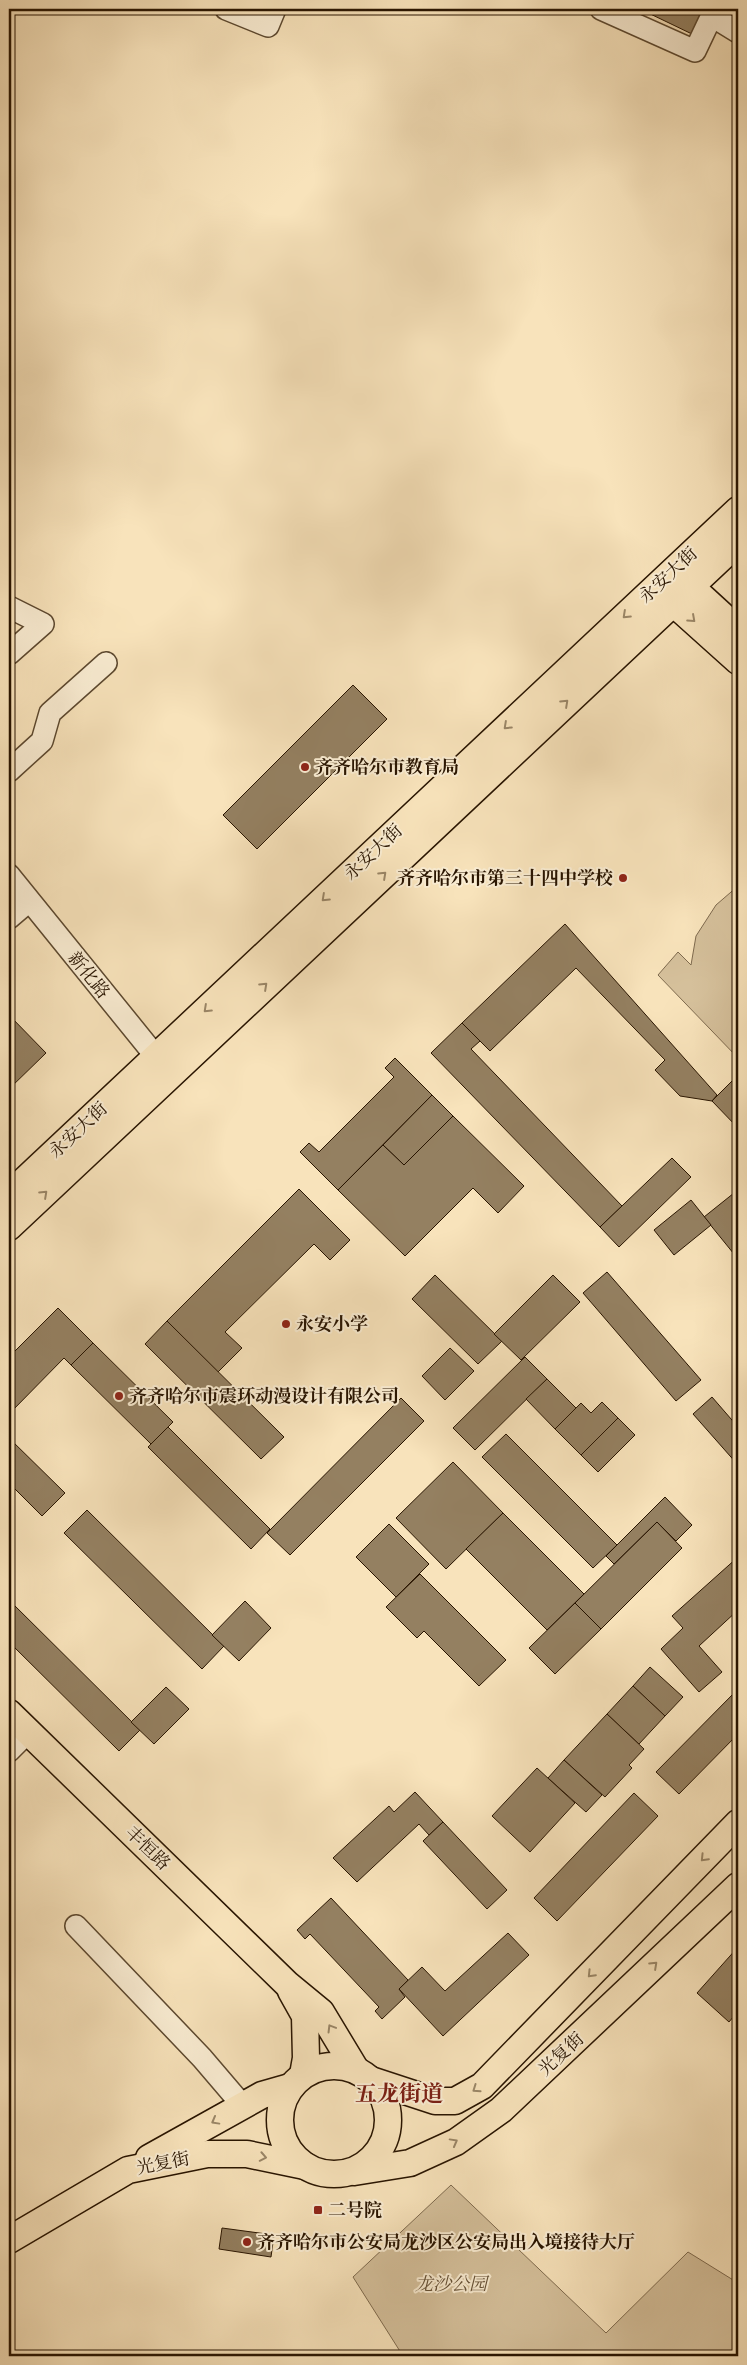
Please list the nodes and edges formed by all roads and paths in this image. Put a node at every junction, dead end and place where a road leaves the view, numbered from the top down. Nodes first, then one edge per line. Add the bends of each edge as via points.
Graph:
1 (226, 9) edge
2 (275, 9) edge
3 (602, 9) edge
4 (714, 12) edge
5 (738, 32) edge
6 (738, 510) edge
7 (738, 542) edge
8 (673, 587) junction
9 (9, 607) edge
10 (738, 630) edge
11 (9, 654) edge
12 (738, 661) edge
13 (106, 663) dead end
14 (9, 771) edge
15 (9, 875) edge
16 (30, 901) junction
17 (9, 918) edge
18 (163, 1066) junction
19 (9, 1196) edge
20 (9, 1227) edge
21 (9, 1713) edge
22 (28, 1732) junction
23 (9, 1751) edge
24 (738, 1823) edge
25 (738, 1886) edge
26 (76, 1926) dead end
27 (288, 1984) junction
28 (363, 2075) junction
29 (297, 2081) junction
30 (243, 2106) junction
31 (305, 2166) junction
32 (128, 2170) junction
33 (354, 2172) junction
34 (9, 2240) edge

1 - 2 street via 268,26
3 - 4 street via 695,51
4 - 5 street
6 - 8 main road, 永安大街
7 - 8 main road, 永安大街
8 - 10 main road
8 -> 12 main road
8 - 18 main road, 永安大街
9 - 11 street via 43,624
13 - 14 street via 50,712 42,741
15 - 16 street, 新化路
16 - 17 street
16 - 18 street, 新化路
18 - 19 main road, 永安大街
20 -> 18 main road, 永安大街
21 - 22 main road, 丰恒路
22 - 23 street
22 - 27 main road, 丰恒路
24 -> 28 main road, 光复街 via 482,2086 455,2101 435,2101
33 -> 25 main road, 光复街 via 410,2164 456,2142 501,2110
26 - 30 street via 202,2058
28 -> 27 main road via 321,2012
27 - 29 main road via 305,2016 306,2050
28 - 29 main road via 338,2065 320,2067
28 - 33 main road via 382,2094 388,2112 388,2130 376,2154
29 - 30 main road
29 - 31 main road via 282,2103 279,2121 288,2153
30 -> 32 main road
32 -> 31 main road, 光复街 via 207,2154 247,2154
31 - 33 main road via 320,2173
32 - 34 main road, 光复街

